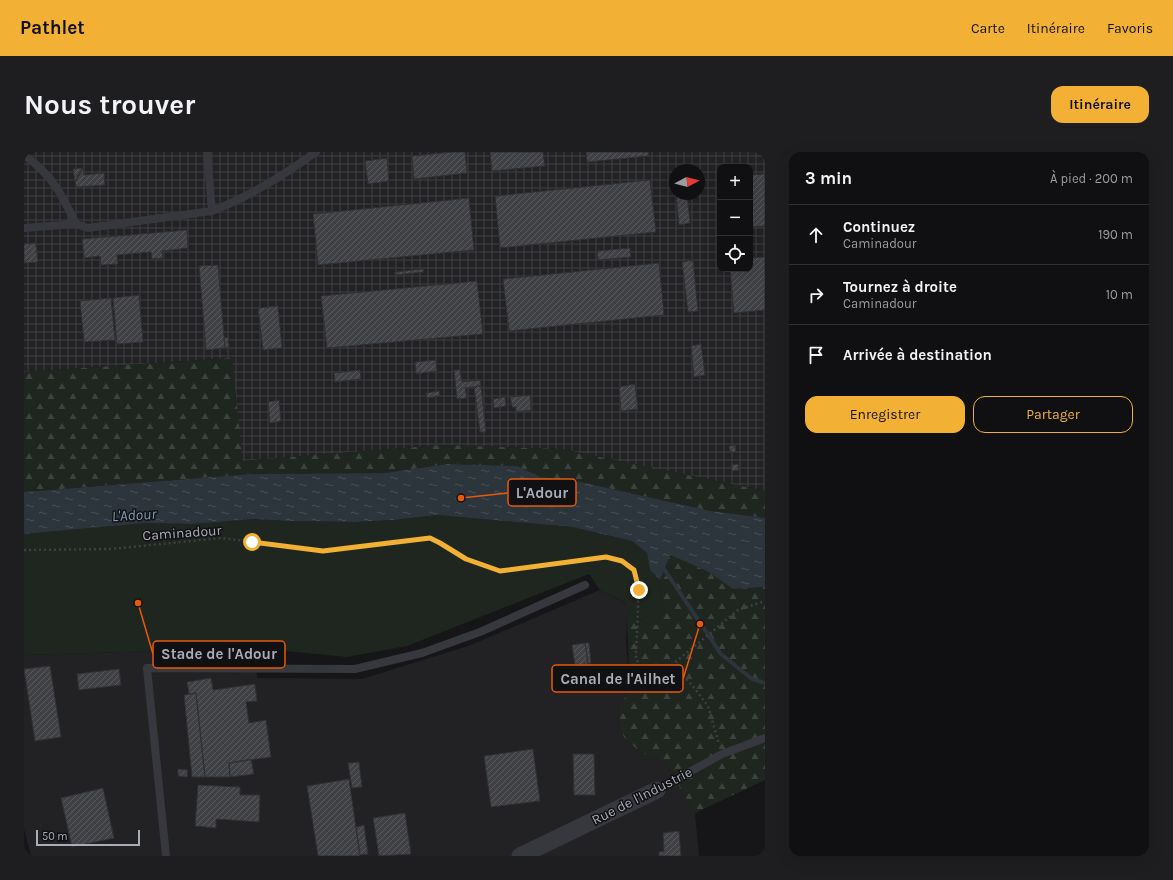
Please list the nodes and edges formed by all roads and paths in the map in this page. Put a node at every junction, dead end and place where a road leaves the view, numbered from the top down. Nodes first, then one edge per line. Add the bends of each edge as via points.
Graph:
1 (207, 152) edge
2 (316, 152) edge
3 (24, 154) edge
4 (212, 210) junction
5 (76, 224) junction
6 (24, 228) edge
7 (24, 550) edge
8 (585, 585) dead end
9 (765, 601) edge
10 (672, 665) junction
11 (765, 738) edge
12 (722, 754) junction
13 (657, 790) joint
14 (166, 856) edge
15 (520, 856) edge

1 - 4 lane
2 - 4 lane via 231,203
3 - 5 lane via 41,167 60,192
4 - 5 lane via 88,228
5 - 6 lane
7 - 10 path, Caminadour via 110,549 222,538 323,551 430,538 466,559 500,571 606,557 622,561 634,570 639,590 636,656 639,666 655,671
8 - 14 lane via 480,632 422,652 355,669 147,668
9 - 10 path, Caminadour via 738,610
10 - 12 path via 708,706
11 - 12 lane, Rue de l'Industrie
12 - 13 lane, Rue de l'Industrie
13 - 15 street, Rue de l'Industrie

